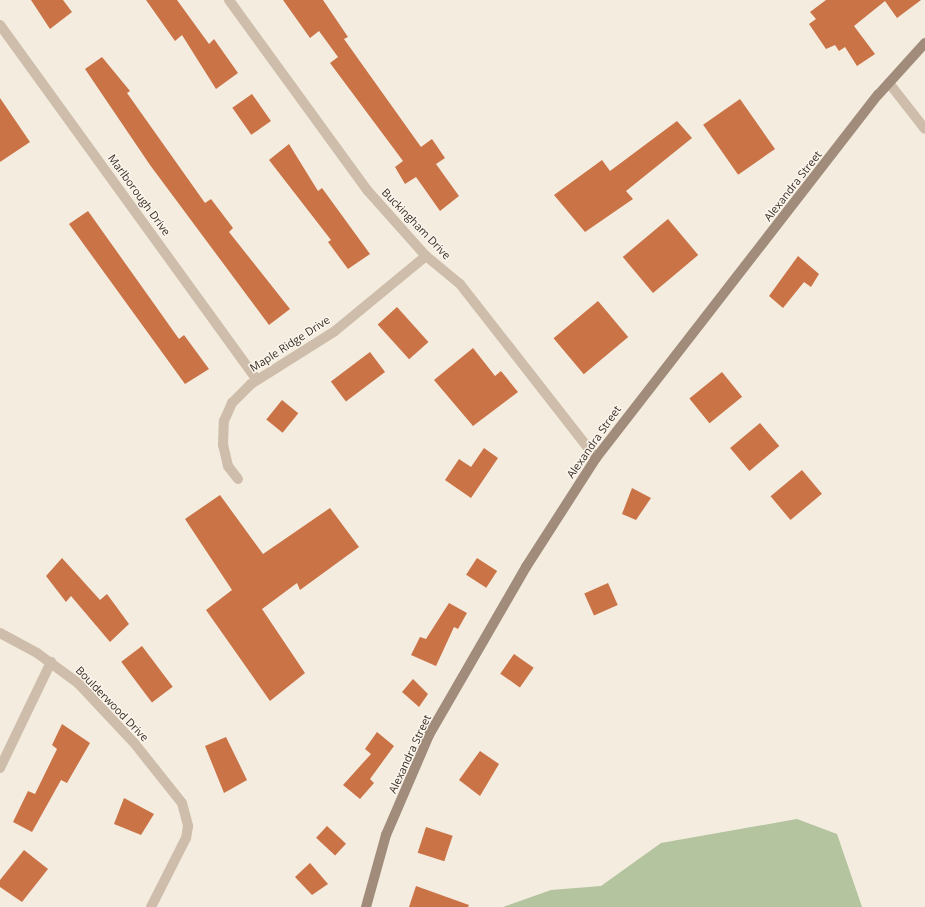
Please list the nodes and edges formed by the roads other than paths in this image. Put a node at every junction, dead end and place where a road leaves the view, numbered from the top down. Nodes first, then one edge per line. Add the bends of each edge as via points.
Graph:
1 (229, 0) edge
2 (0, 25) edge
3 (925, 43) edge
4 (889, 83) junction
5 (925, 129) edge
6 (426, 256) junction
7 (257, 380) junction
8 (596, 458) junction
9 (238, 479) dead end
10 (0, 633) edge
11 (51, 662) junction
12 (0, 768) edge
13 (151, 907) edge
14 (366, 907) edge

1 - 6 street, Buckingham Drive via 368,191
2 - 7 street, Marlborough Drive
3 - 4 main road, Alexandra Street
4 - 5 street
4 - 8 main road, Alexandra Street
6 - 7 street, Maple Ridge Drive via 335,330
6 - 8 street, Buckingham Drive via 460,284
7 - 9 street, Maple Ridge Drive via 232,403 224,421 225,454
8 - 14 main road, Alexandra Street via 526,567 429,735 386,835
10 - 11 street, Boulderwood Drive
11 - 12 street
11 - 13 street, Boulderwood Drive via 78,684 135,744 177,796 186,813 188,826 181,850

